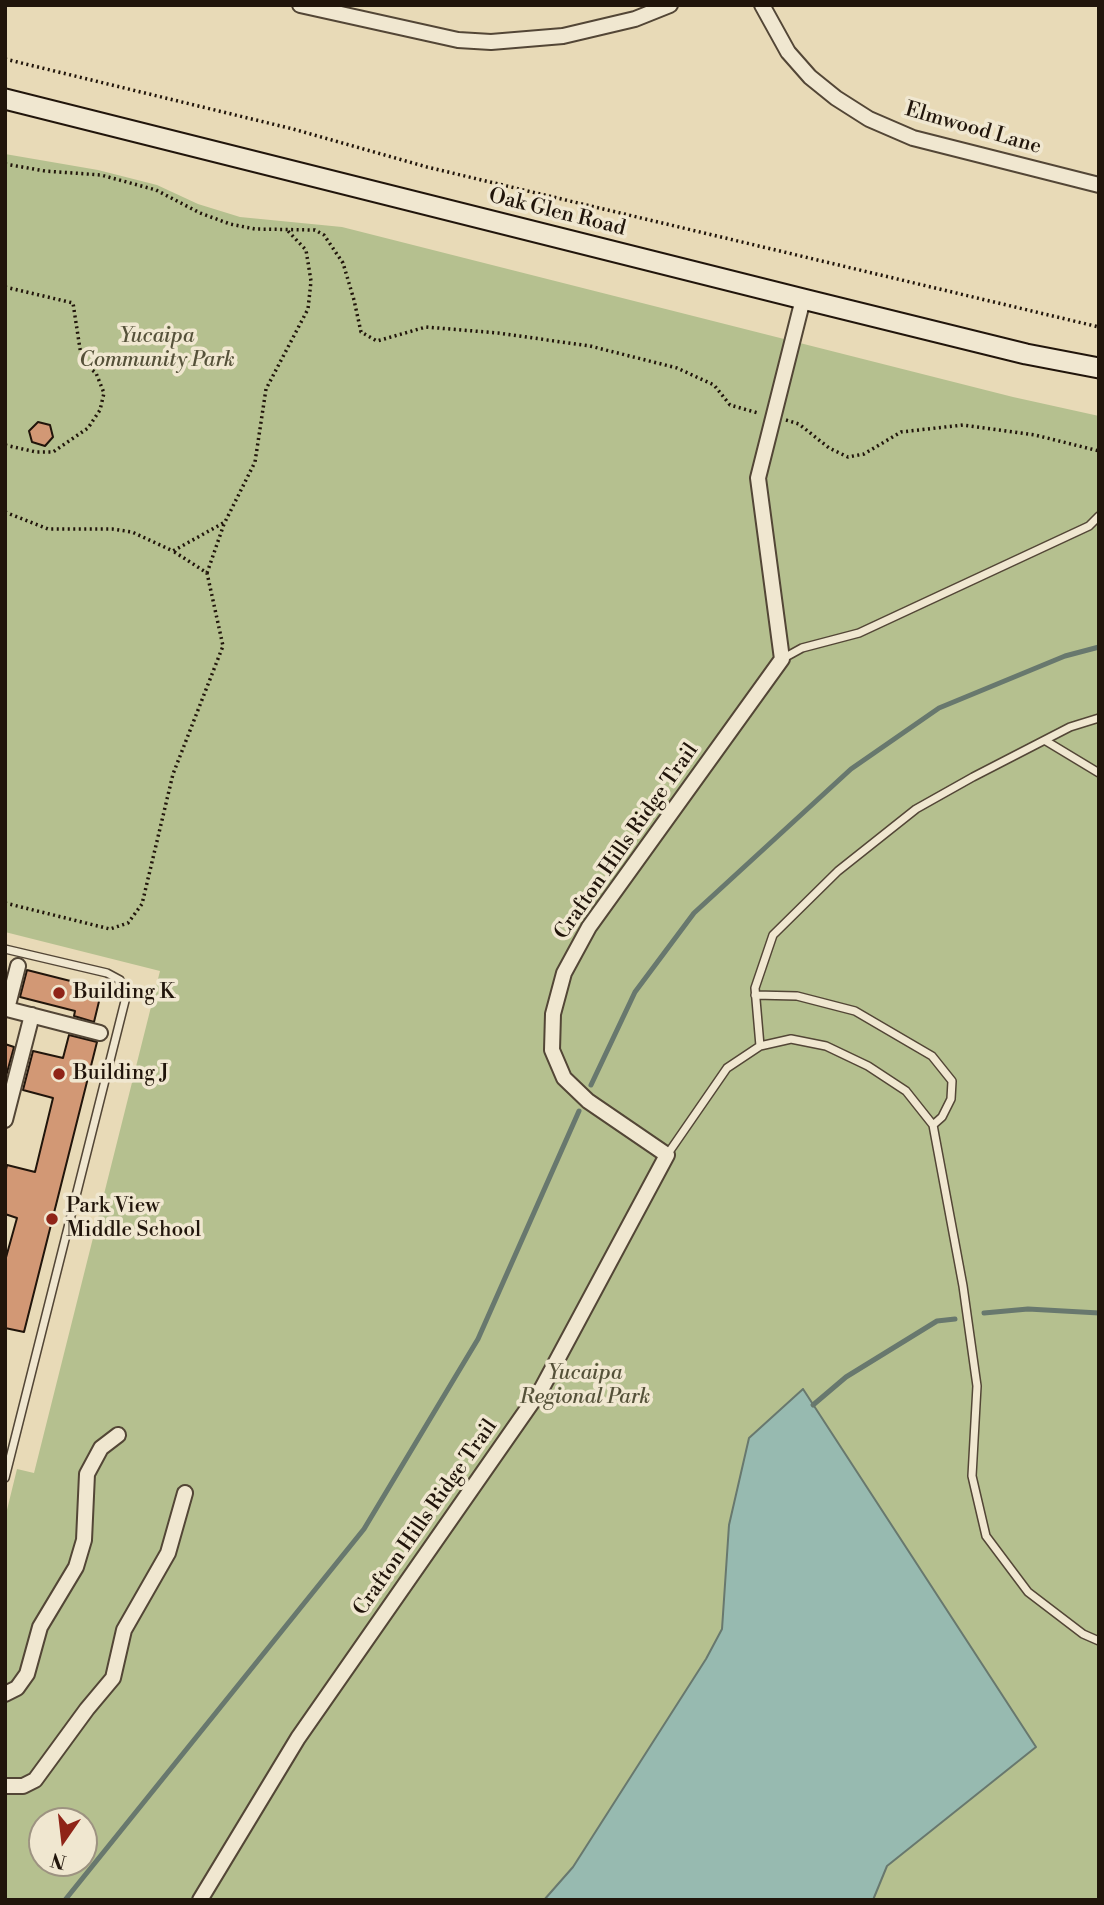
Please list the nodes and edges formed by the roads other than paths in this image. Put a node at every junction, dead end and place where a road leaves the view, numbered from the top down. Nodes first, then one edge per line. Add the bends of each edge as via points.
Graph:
1 (300, 5) edge
2 (670, 5) edge
3 (762, 5) edge
4 (5, 99) edge
5 (1099, 185) edge
6 (803, 299) junction
7 (1099, 368) edge
8 (1099, 516) edge
9 (782, 659) junction
10 (1099, 718) edge
11 (1046, 741) junction
12 (1099, 773) edge
13 (5, 948) edge
14 (18, 966) dead end
15 (755, 995) junction
16 (32, 1016) junction
17 (100, 1033) dead end
18 (760, 1046) junction
19 (5, 1120) edge
20 (933, 1125) junction
21 (667, 1155) junction
22 (118, 1435) dead end
23 (5, 1478) edge
24 (185, 1493) dead end
25 (1099, 1641) edge
26 (5, 1694) edge
27 (5, 1787) edge
28 (200, 1900) edge

1 - 2 street via 458,40 491,42 563,36 635,19
3 - 5 street, Elmwood Lane via 788,52 810,76 869,119 913,138
4 - 6 main road, Oak Glen Road
6 - 7 main road, Oak Glen Road
6 - 9 street via 758,478
8 - 9 lane via 1089,526 859,633 802,648
9 - 21 street, Crafton Hills Ridge Trail via 590,927 564,973 553,1014 552,1050 564,1078 588,1101
10 - 11 lane
11 - 12 lane
11 - 15 lane via 916,809 838,871 774,935
13 - 23 lane via 107,974 120,980 127,993
14 - 16 street via 7,1009
15 - 18 lane
15 - 20 lane via 797,996 855,1010 932,1056 952,1081 951,1099
16 - 17 street
16 - 19 street
18 - 20 lane via 791,1039 826,1046 905,1091
18 - 21 lane via 727,1068
20 - 25 lane via 977,1385 971,1476 986,1536 1028,1592
21 - 28 street, Crafton Hills Ridge Trail via 542,1388 298,1738
22 - 26 street via 101,1448 87,1474 83,1540 76,1567 40,1628 27,1674 17,1688
24 - 27 street via 168,1553 124,1630 113,1678 35,1780

